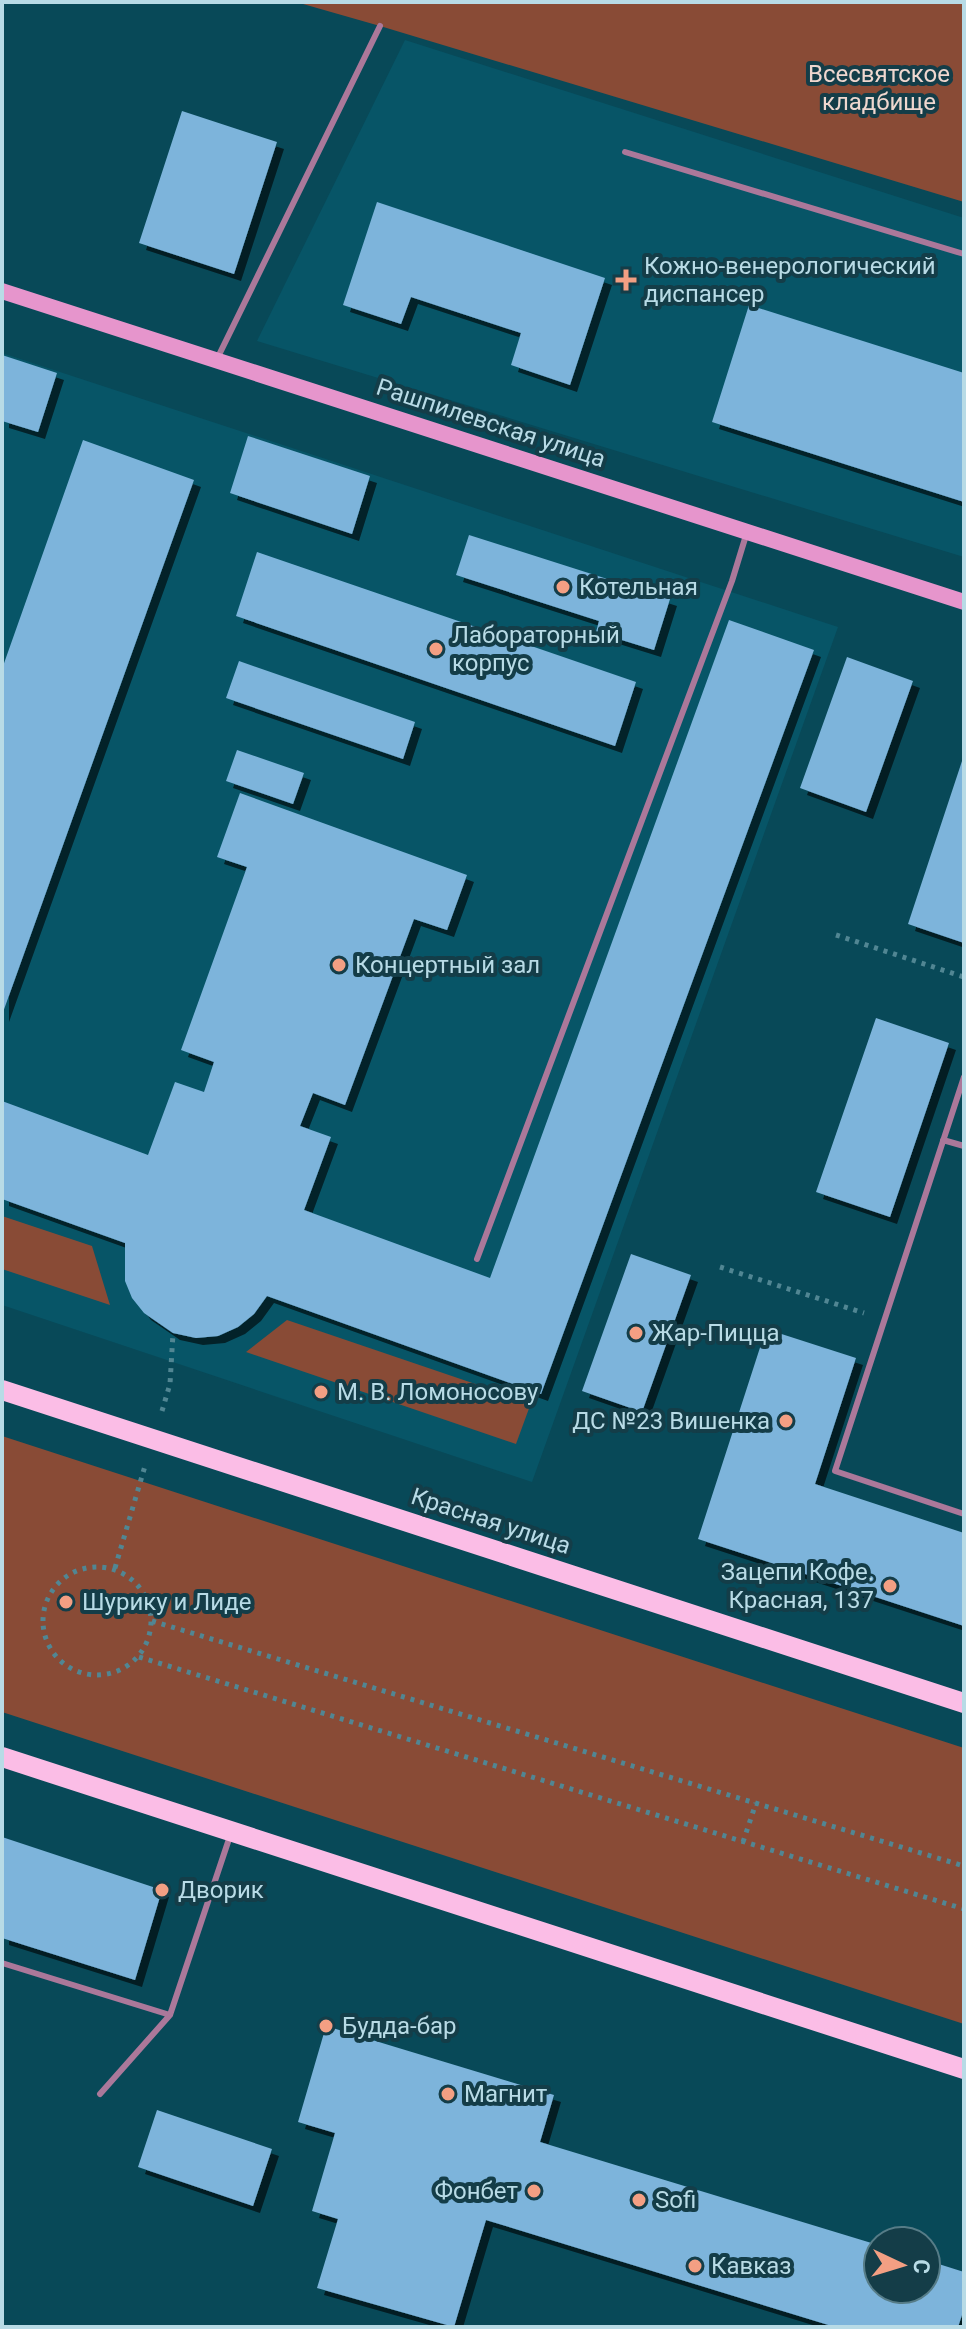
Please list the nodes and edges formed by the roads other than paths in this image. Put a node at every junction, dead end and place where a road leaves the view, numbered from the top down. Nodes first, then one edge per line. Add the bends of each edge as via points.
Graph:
1 (380, 26) dead end
2 (625, 152) dead end
3 (964, 254) edge
4 (2, 291) edge
5 (217, 359) junction
6 (747, 532) junction
7 (964, 602) edge
8 (964, 1077) edge
9 (943, 1140) junction
10 (964, 1146) edge
11 (477, 1259) dead end
12 (2, 1390) edge
13 (964, 1514) edge
14 (964, 1703) edge
15 (2, 1757) edge
16 (232, 1830) junction
17 (2, 1963) edge
18 (170, 2015) junction
19 (964, 2069) edge
20 (100, 2094) dead end

1 - 5 lane
2 - 3 lane
4 - 5 street, Рашпилевская улица
5 - 6 street, Рашпилевская улица
6 - 7 street, Рашпилевская улица
6 - 11 lane
8 - 9 lane
9 - 10 lane
9 - 13 lane via 835,1471
12 - 14 main road, Красная улица
15 - 16 main road
16 - 18 lane
16 - 19 main road
17 - 18 lane
18 - 20 lane

